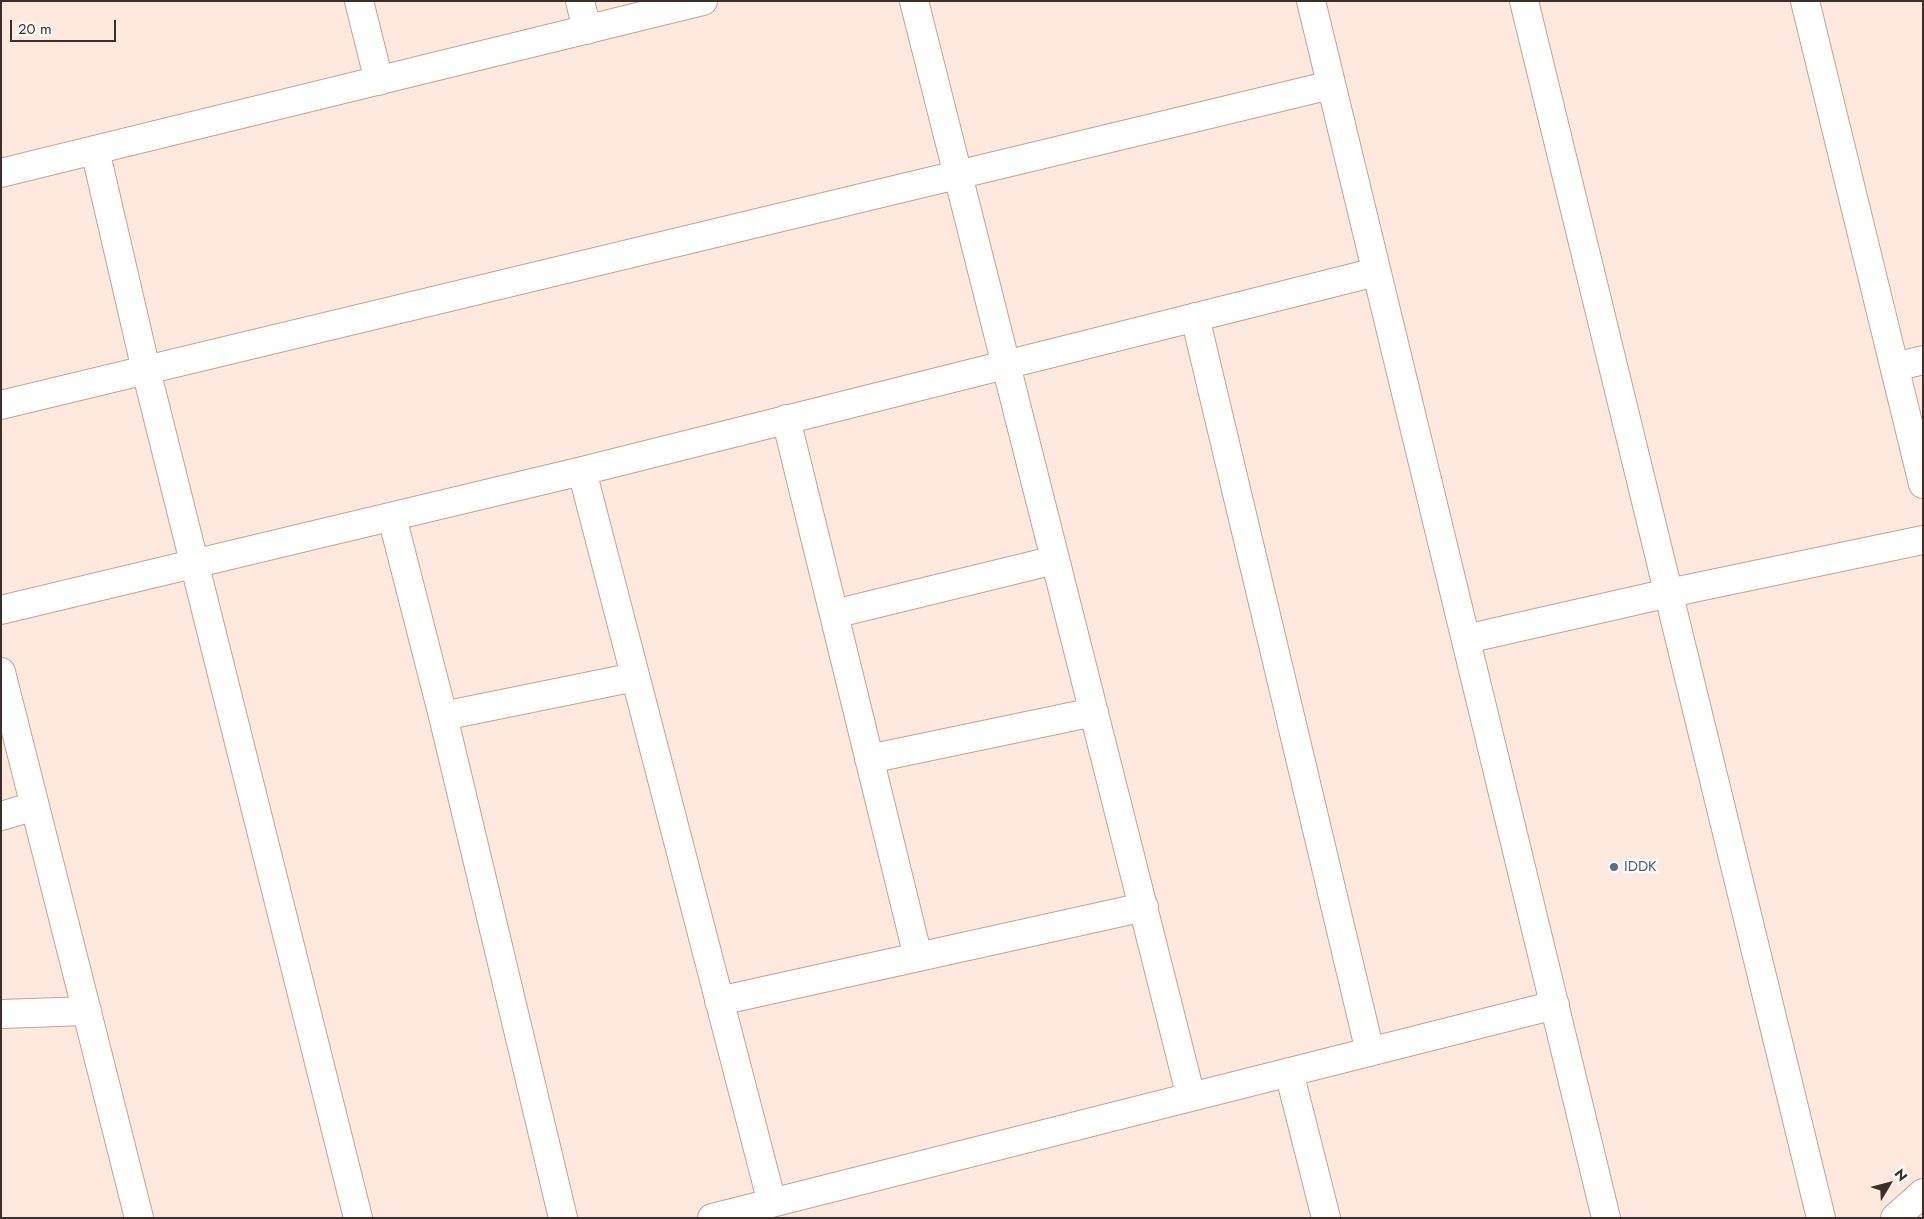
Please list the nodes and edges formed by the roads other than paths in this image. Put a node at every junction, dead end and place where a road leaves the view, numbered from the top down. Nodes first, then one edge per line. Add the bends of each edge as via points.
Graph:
1 (359, 1) edge
2 (580, 1) edge
3 (703, 1) edge
4 (914, 1) edge
5 (1311, 1) edge
6 (1524, 1) edge
7 (1805, 1) edge
8 (587, 30) junction
9 (378, 81) junction
10 (1331, 85) junction
11 (95, 150) junction
12 (1, 173) edge
13 (958, 176) junction
14 (1376, 272) junction
15 (1195, 317) junction
16 (1923, 360) edge
17 (1006, 364) junction
18 (1894, 367) junction
19 (146, 370) junction
20 (1, 405) edge
21 (786, 419) junction
22 (582, 471) junction
23 (1923, 484) edge
24 (392, 517) junction
25 (1923, 540) edge
26 (1055, 560) junction
27 (195, 564) junction
28 (1669, 593) junction
29 (1, 610) edge
30 (834, 614) junction
31 (1466, 639) junction
32 (1, 672) edge
33 (635, 678) junction
34 (1094, 712) junction
35 (443, 716) junction
36 (869, 759) junction
37 (35, 806) junction
38 (1, 816) edge
39 (1144, 907) junction
40 (918, 957) junction
41 (719, 1001) junction
42 (1554, 1005) junction
43 (87, 1011) junction
44 (1, 1014) edge
45 (1370, 1052) junction
46 (1289, 1072) junction
47 (1192, 1097) junction
48 (1923, 1193) edge
49 (782, 1207) edge
50 (139, 1218) edge
51 (358, 1218) edge
52 (563, 1218) edge
53 (712, 1218) edge
54 (1326, 1218) edge
55 (1606, 1218) edge
56 (1821, 1218) edge
57 (1895, 1218) edge

1 - 9 street
2 - 8 street
3 - 8 street
4 - 13 street
5 - 10 street
6 - 28 street
7 - 18 street
8 - 9 street
9 - 11 street
10 - 13 street
10 - 14 street
11 - 12 street
11 - 19 street
13 - 17 street
13 - 19 street
14 - 15 street
14 - 31 street
15 - 17 street
15 - 45 street
16 - 18 street
17 - 21 street
17 - 26 street
18 - 23 street
19 - 20 street
19 - 27 street
21 - 22 street
21 - 30 street
22 - 24 street
22 - 33 street
24 - 27 street
24 - 35 street
25 - 28 street
26 - 30 street
26 - 34 street
27 - 29 street
27 - 51 street
28 - 31 street
28 - 56 street
30 - 36 street
31 - 42 street
32 - 37 street
33 - 35 street
33 - 41 street
34 - 36 street
34 - 39 street
35 - 52 street
36 - 40 street
37 - 38 street
37 - 43 street
39 - 40 street
39 - 47 street
40 - 41 street
41 - 49 street
42 - 45 street
42 - 55 street
43 - 44 street
43 - 50 street
45 - 46 street
46 - 47 street
46 - 54 street
47 - 49 street
48 - 57 street
49 - 53 street

